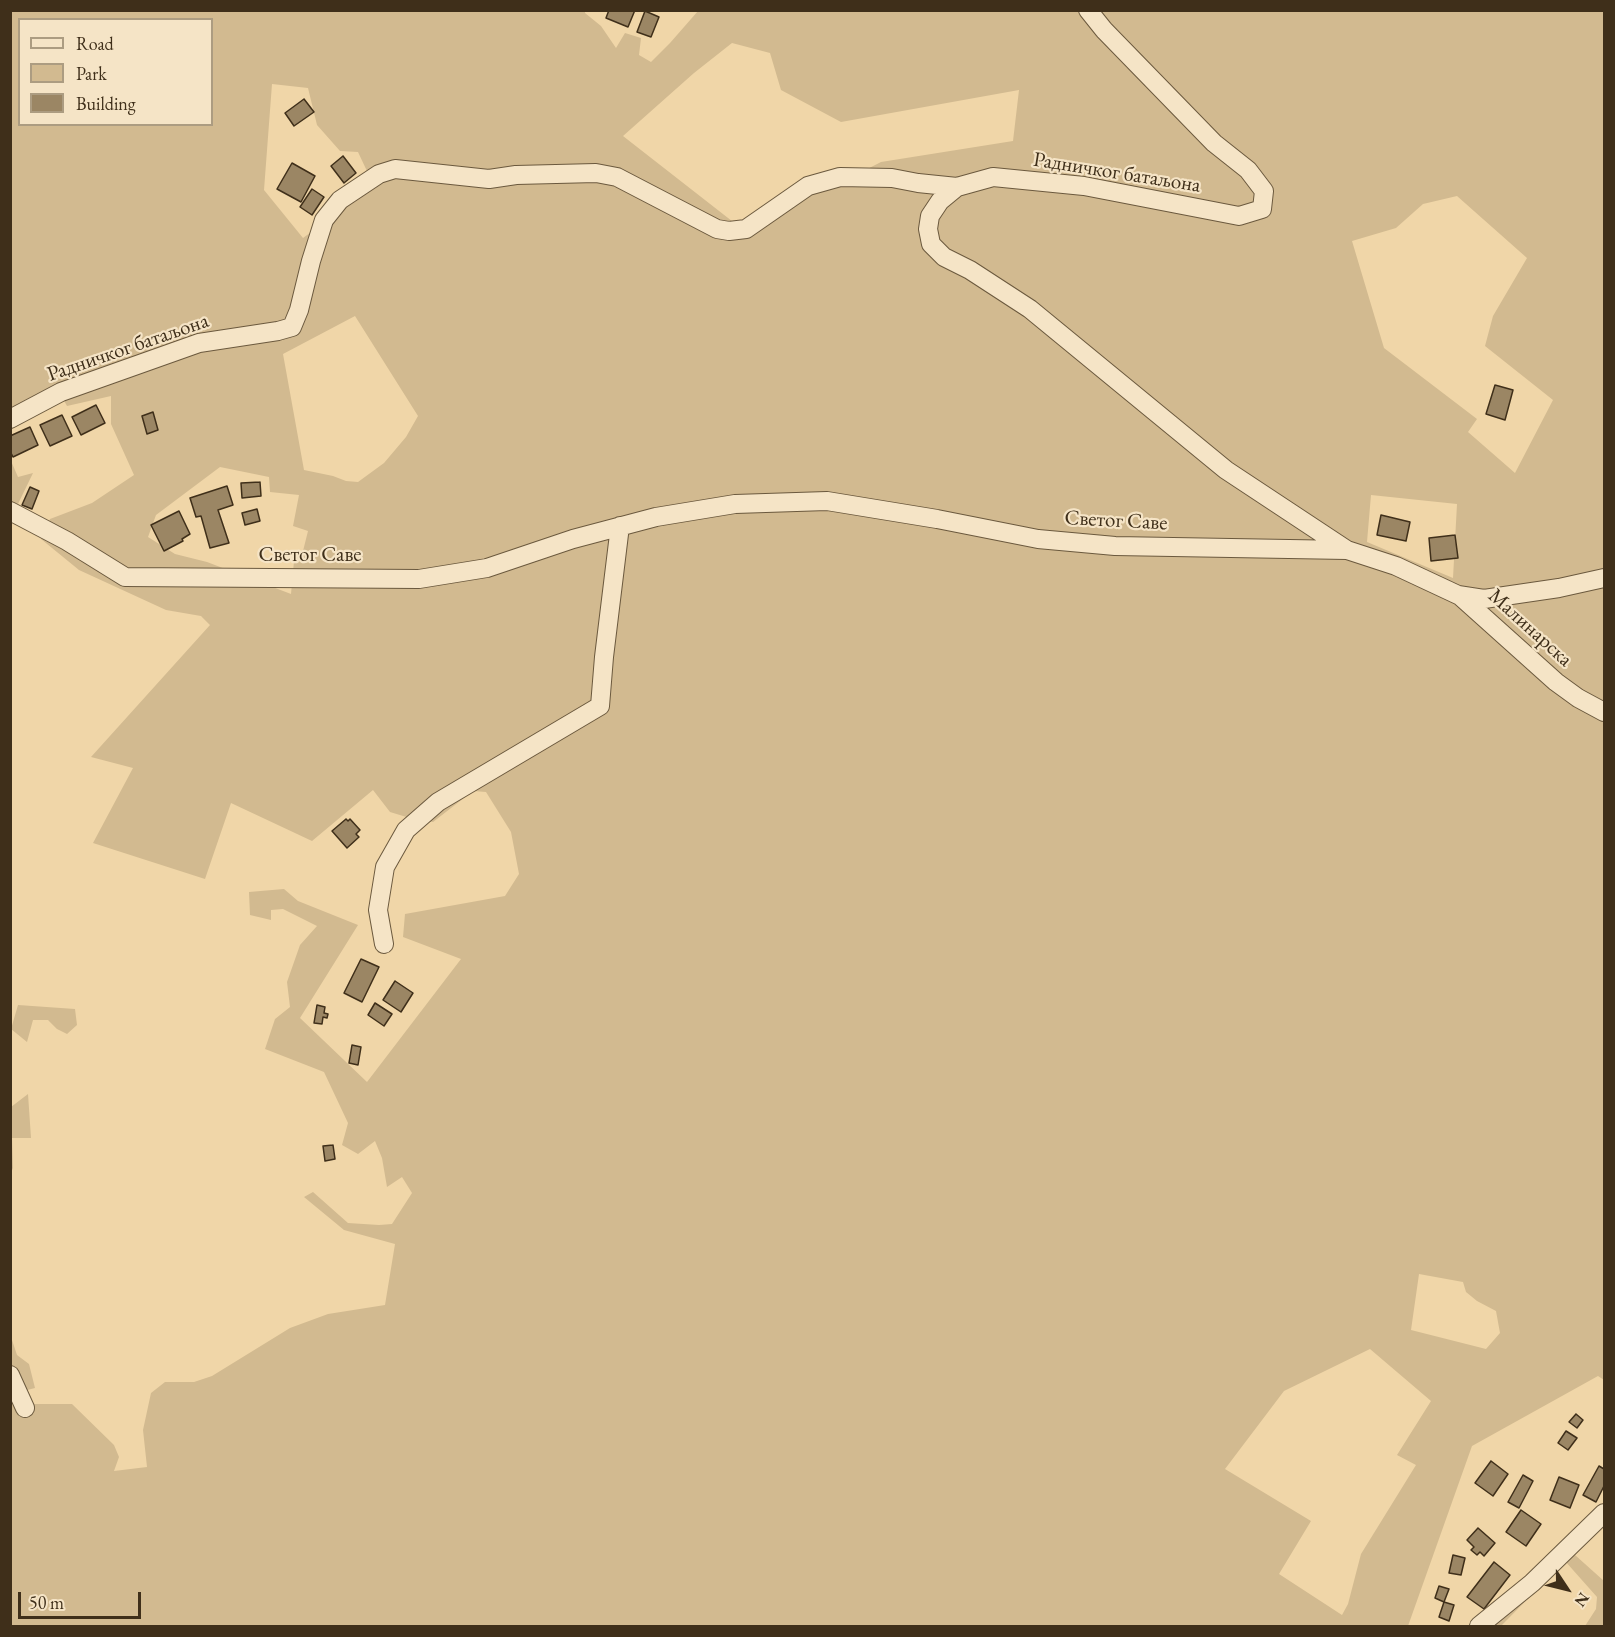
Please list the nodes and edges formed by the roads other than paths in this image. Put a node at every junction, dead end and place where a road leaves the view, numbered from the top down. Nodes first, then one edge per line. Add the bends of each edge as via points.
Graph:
1 (1088, 10) edge
2 (957, 187) junction
3 (10, 419) edge
4 (10, 512) edge
5 (620, 526) junction
6 (1347, 550) junction
7 (1605, 578) edge
8 (1458, 595) junction
9 (1605, 712) edge
10 (384, 944) dead end
11 (10, 1375) edge
12 (26, 1408) dead end
13 (1605, 1513) edge
14 (1479, 1626) edge

1 - 2 street, Радничког батаљона via 1214,143 1248,170 1264,191 1262,209 1239,216 1083,186 993,177
2 - 3 street, Радничког батаљона via 892,177 840,177 808,186 746,229 729,231 717,229 617,177 597,173 489,179 395,169 379,174 340,200 324,220 292,327 200,343 69,388
2 - 6 street via 930,216 931,244 944,257 1030,309 1226,470
4 - 5 street, Светог Саве via 126,578 419,579 487,568
5 - 6 street, Светог Саве via 735,504 827,501 1049,540 1115,546
5 - 10 street via 600,706 438,802 406,830 385,867 378,910
6 - 8 street, Светог Саве via 1396,566
7 - 8 street, Светог Саве via 1484,599
8 - 9 street, Малинарска via 1556,682
11 - 12 street
13 - 14 street via 1532,1583

